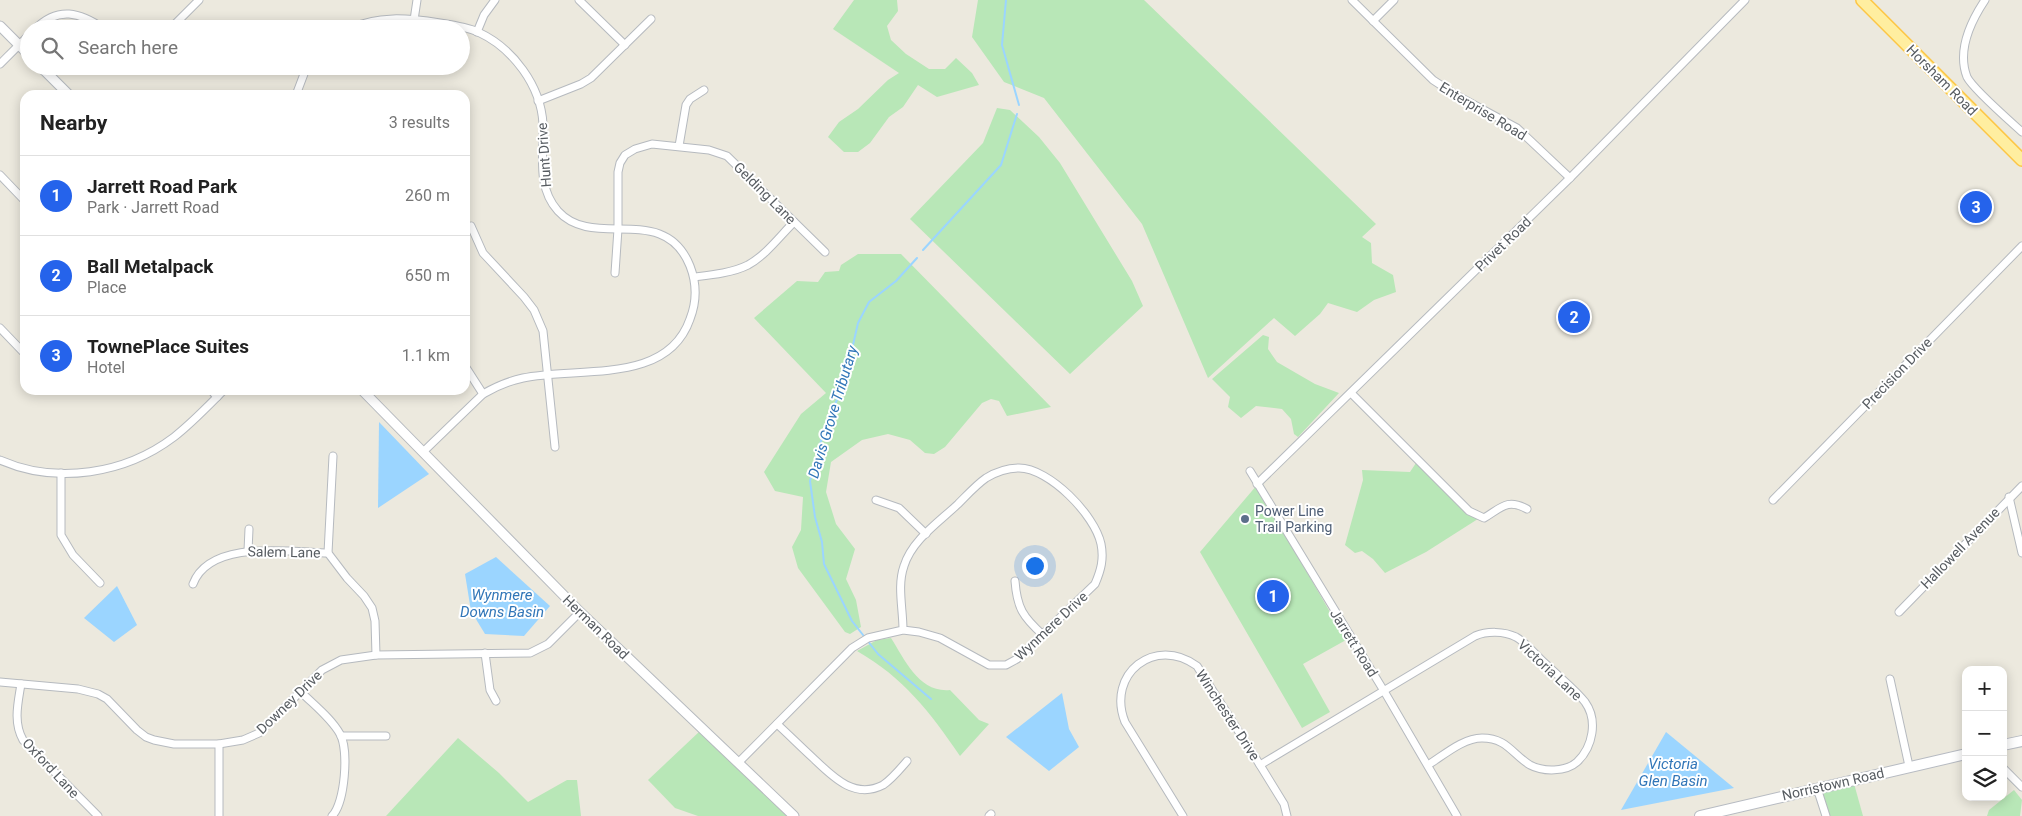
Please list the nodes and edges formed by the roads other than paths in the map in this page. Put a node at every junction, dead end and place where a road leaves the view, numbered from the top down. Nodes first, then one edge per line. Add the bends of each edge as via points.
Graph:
1 (200, 0) edge
2 (417, 0) edge
3 (495, 0) edge
4 (578, 0) edge
5 (1352, 0) edge
6 (1394, 0) edge
7 (1745, 0) edge
8 (1862, 0) edge
9 (1985, 0) edge
10 (651, 18) dead end
11 (44, 20) edge
12 (92, 20) edge
13 (179, 20) edge
14 (375, 20) edge
15 (414, 20) joint
16 (1373, 21) junction
17 (0, 26) edge
18 (470, 30) edge
19 (477, 32) junction
20 (19, 45) joint
21 (625, 45) junction
22 (0, 64) edge
23 (49, 75) edge
24 (304, 75) edge
25 (64, 90) edge
26 (298, 90) edge
27 (704, 90) dead end
28 (538, 101) junction
29 (2022, 132) edge
30 (679, 146) junction
31 (2022, 160) edge
32 (0, 175) edge
33 (1570, 178) junction
34 (20, 196) edge
35 (794, 222) junction
36 (471, 226) dead end
37 (618, 228) junction
38 (2022, 246) edge
39 (825, 252) dead end
40 (615, 273) dead end
41 (694, 277) junction
42 (0, 328) edge
43 (20, 349) edge
44 (470, 374) edge
45 (548, 375) junction
46 (1351, 393) junction
47 (483, 394) junction
48 (367, 395) edge
49 (217, 397) edge
50 (555, 447) dead end
51 (423, 452) junction
52 (333, 456) dead end
53 (0, 460) edge
54 (1250, 471) dead end
55 (61, 473) junction
56 (1257, 484) junction
57 (2022, 486) edge
58 (2009, 497) junction
59 (876, 500) dead end
60 (1773, 500) dead end
61 (1527, 509) dead end
62 (249, 529) dead end
63 (926, 534) junction
64 (248, 551) junction
65 (328, 553) junction
66 (2022, 553) edge
67 (1015, 581) dead end
68 (100, 583) dead end
69 (194, 584) dead end
70 (580, 612) junction
71 (1899, 612) dead end
72 (903, 630) junction
73 (1043, 635) junction
74 (485, 654) junction
75 (376, 655) junction
76 (1890, 679) dead end
77 (0, 682) edge
78 (21, 684) junction
79 (1384, 691) junction
80 (300, 692) junction
81 (496, 701) dead end
82 (777, 724) junction
83 (341, 736) junction
84 (386, 736) dead end
85 (2022, 741) edge
86 (219, 744) junction
87 (2007, 744) edge
88 (1962, 755) edge
89 (907, 761) dead end
90 (738, 763) junction
91 (1428, 764) junction
92 (1260, 765) junction
93 (1909, 766) junction
94 (2007, 772) edge
95 (2022, 787) edge
96 (1817, 788) junction
97 (1723, 813) edge
98 (98, 816) edge
99 (219, 816) edge
100 (332, 816) edge
101 (794, 816) edge
102 (1183, 816) edge
103 (1287, 816) edge
104 (1457, 816) edge
105 (1700, 816) edge
106 (1826, 816) edge

1 - 13 street
2 - 15 street
3 - 19 street
4 - 21 street
5 - 16 street, Enterprise Road
6 - 16 street
7 - 33 street, Privet Road
8 - 31 main road, Horsham Road
9 - 29 street via 1966,40 1964,58 1968,78
10 - 21 street
11 - 12 street via 70,14
14 - 15 street, Hunt Drive
16 - 33 street, Enterprise Road via 1433,80 1517,128
17 - 20 street
18 - 19 street, Hunt Drive
19 - 28 street, Hunt Drive via 514,59 528,78
20 - 22 street
21 - 28 street via 586,81
23 - 25 street
24 - 26 street
27 - 30 street via 686,105
28 - 37 street, Hunt Drive via 543,124 545,187 551,202 566,219 582,226
30 - 35 street, Gelding Lane via 727,156
30 - 37 street, Gelding Lane via 645,145 622,159 618,172
32 - 34 street
33 - 46 street, Privet Road
35 - 39 street, Gelding Lane
35 - 41 street via 748,265
36 - 45 street via 483,253 534,310 543,331
37 - 40 street
37 - 41 street, Hunt Drive via 644,229 664,237 684,254
38 - 60 street, Precision Drive
41 - 45 street, Hunt Drive via 695,302 689,322 677,342 657,357 634,367
42 - 43 street
44 - 47 street
45 - 47 street, Hunt Drive via 523,378
45 - 50 street
46 - 56 street, Privet Road
46 - 61 street via 1469,511 1484,518 1508,504
47 - 51 street, Hunt Drive
48 - 51 street, Herman Road
49 - 55 street via 173,438 139,458 101,470
51 - 70 street, Herman Road
52 - 65 street
53 - 55 street via 22,468
54 - 56 street, Jarrett Road
55 - 68 street via 61,535 73,555
56 - 79 street, Jarrett Road
57 - 58 street, Hallowell Avenue
58 - 66 street
58 - 71 street, Hallowell Avenue
59 - 63 street via 900,508
62 - 64 street
63 - 72 street, Wynmere Drive via 910,553 902,572
63 - 73 street, Wynmere Drive via 985,479 999,472 1027,469 1056,484 1096,528 1103,558 1094,584
64 - 65 street, Salem Lane
64 - 69 street, Salem Lane via 213,560 198,574
65 - 75 street via 372,608
67 - 73 street via 1020,611
70 - 74 street, Downey Drive via 538,650 522,654
70 - 90 street, Herman Road
72 - 73 street, Wynmere Drive via 940,638 988,665 1018,660
72 - 82 street, Wynmere Drive via 865,639 852,648
74 - 75 street, Downey Drive
74 - 81 street via 490,690
75 - 80 street, Downey Drive via 330,664
76 - 93 street
77 - 78 street, Downey Drive
78 - 86 street, Downey Drive via 78,688 98,694 137,730 154,740 174,744
78 - 98 street, Oxford Lane via 17,717 23,740
79 - 91 street, Jarrett Road
79 - 91 street, Victoria Lane via 1475,636 1496,633 1518,638 1581,698 1593,723 1588,747 1578,761 1563,769 1531,765 1502,742 1480,738 1468,740
79 - 92 street, Victoria Lane
80 - 83 street
80 - 86 street, Downey Drive via 259,734
82 - 89 street via 836,780 853,788 881,786
82 - 90 street, Wynmere Drive
83 - 84 street
83 - 100 street via 343,793
85 - 87 main road
86 - 99 street
88 - 93 main road, Norristown Road
90 - 101 street, Herman Road
91 - 104 street, Jarrett Road
92 - 102 street, Winchester Drive via 1198,666 1174,655 1146,659 1136,666 1124,683 1120,693 1121,711
92 - 103 street, Winchester Drive via 1284,804
93 - 96 main road, Norristown Road
94 - 95 street
96 - 97 main road, Norristown Road
96 - 106 street
97 - 105 main road, Norristown Road

